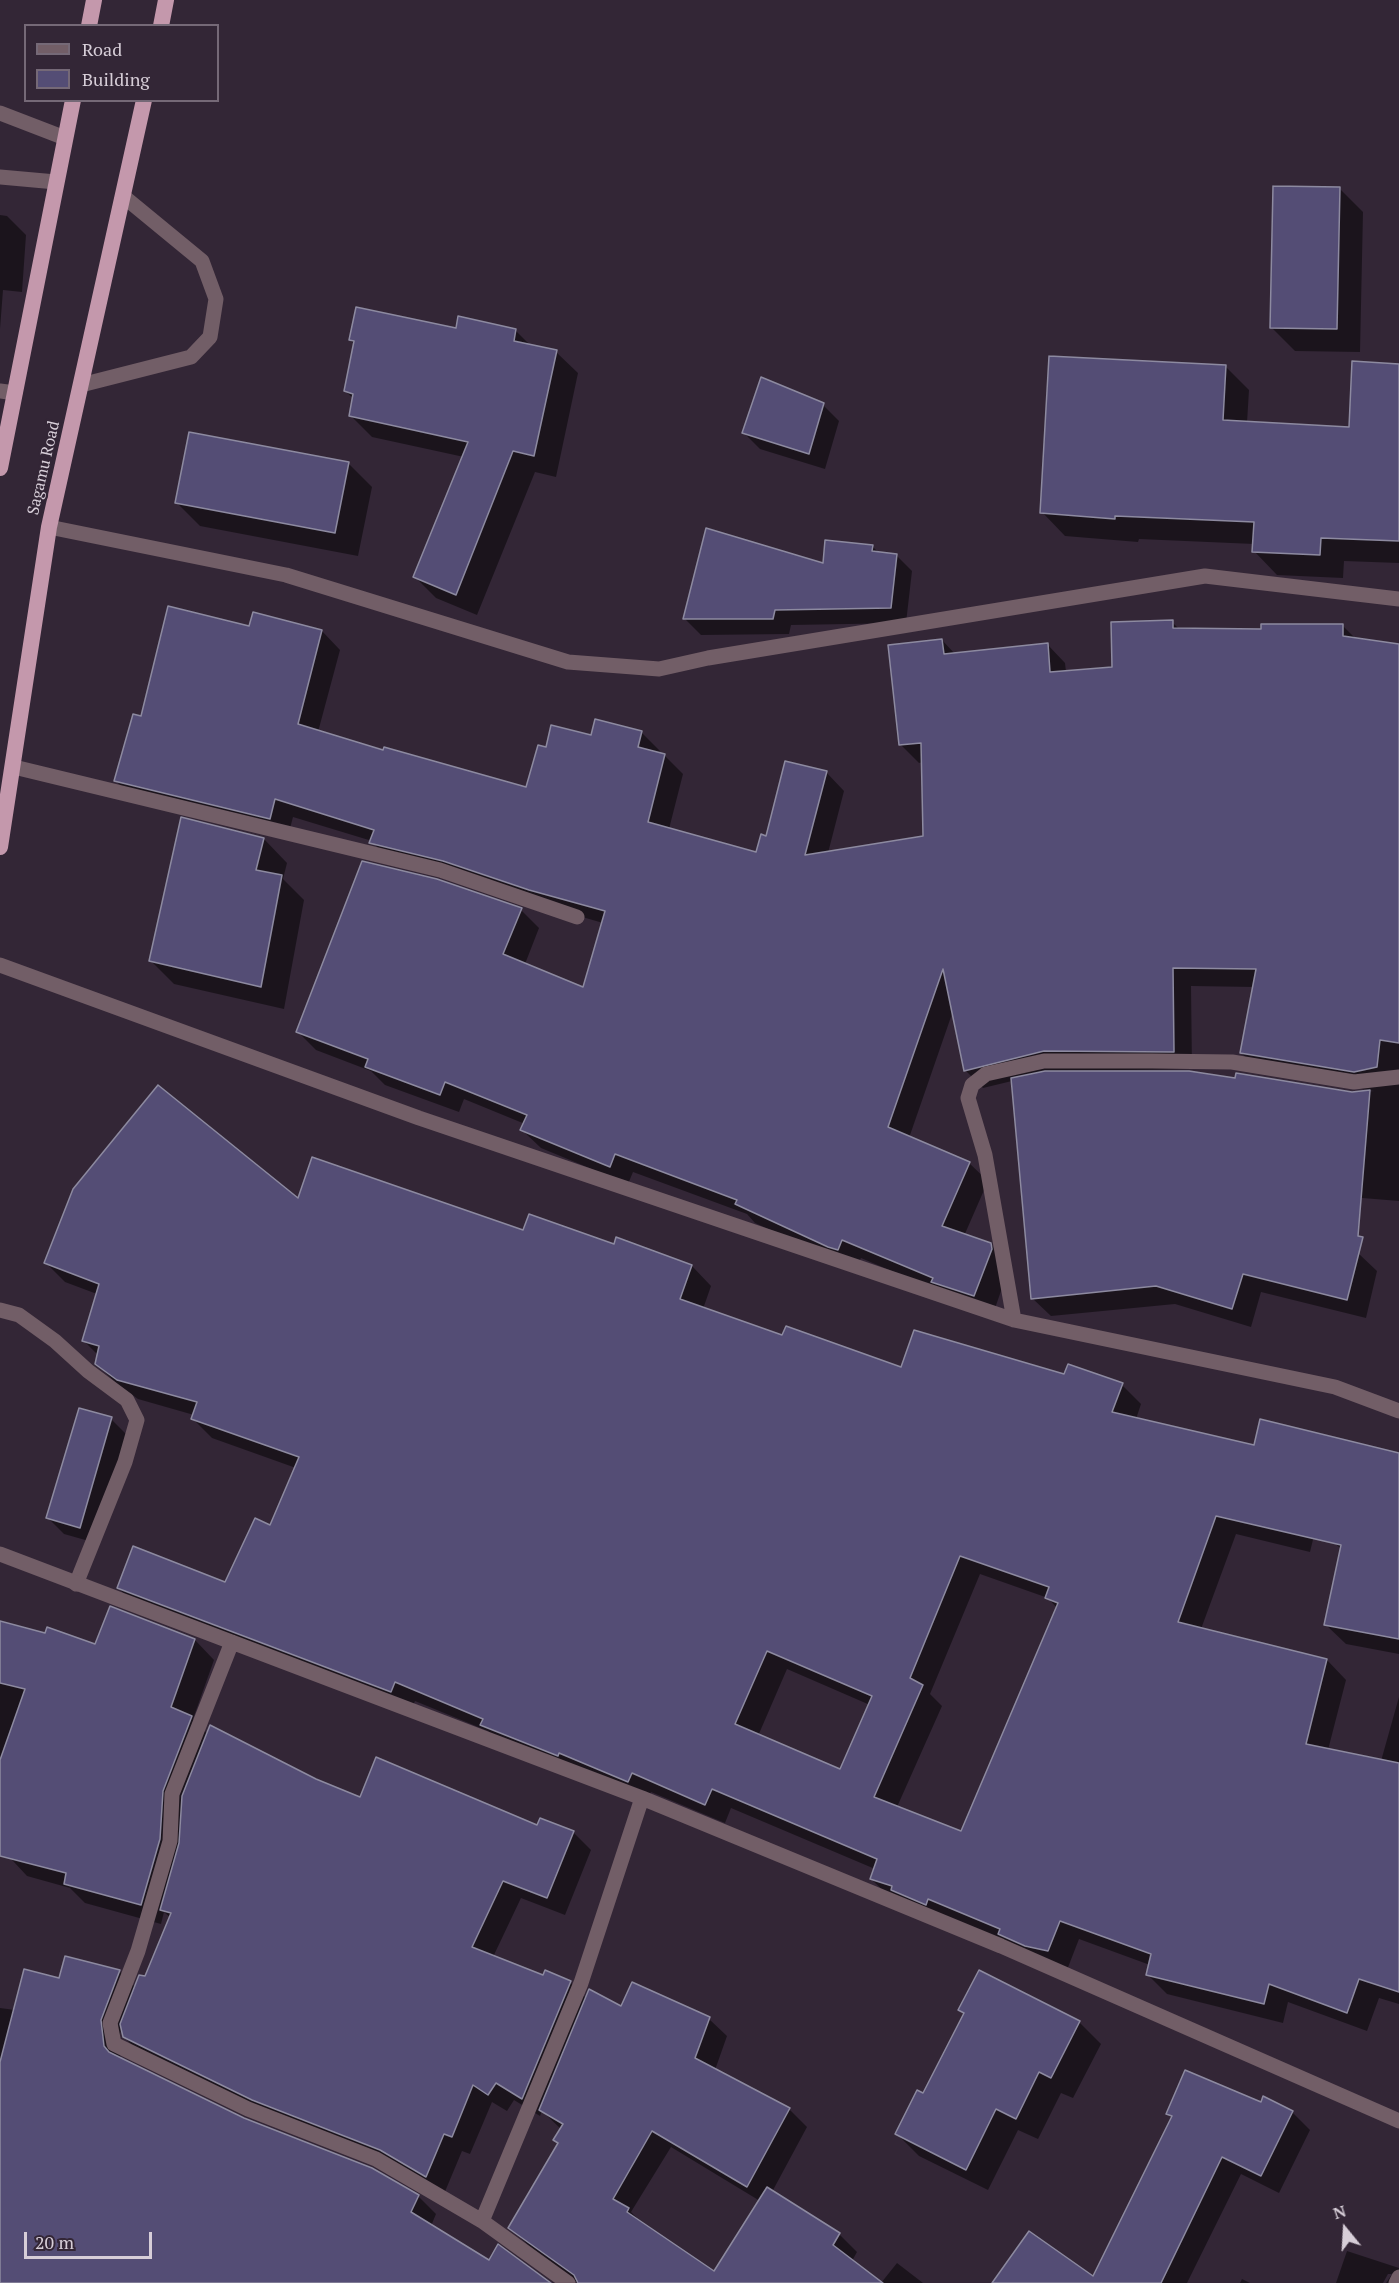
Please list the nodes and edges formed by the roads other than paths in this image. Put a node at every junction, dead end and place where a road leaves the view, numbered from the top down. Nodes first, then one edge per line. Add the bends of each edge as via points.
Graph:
1 (94, 0) edge
2 (166, 0) edge
3 (89, 24) edge
4 (160, 24) edge
5 (73, 102) edge
6 (144, 102) edge
7 (0, 113) edge
8 (65, 138) junction
9 (0, 177) edge
10 (56, 182) junction
11 (123, 196) junction
12 (81, 385) junction
13 (7, 392) edge
14 (0, 468) edge
15 (49, 527) junction
16 (1399, 599) edge
17 (14, 766) junction
18 (0, 847) edge
19 (577, 917) dead end
20 (0, 964) edge
21 (1399, 1077) edge
22 (0, 1310) edge
23 (1014, 1320) junction
24 (1399, 1411) edge
25 (0, 1554) edge
26 (76, 1584) junction
27 (232, 1642) junction
28 (642, 1798) junction
29 (1399, 2121) edge
30 (482, 2221) junction
31 (1399, 2277) edge
32 (568, 2283) edge
33 (1396, 2283) edge

1 - 3 highway
2 - 4 highway
5 - 8 highway
6 - 11 highway, Sagamu Road
7 - 8 street
8 - 10 highway
9 - 10 street
10 - 13 highway
11 - 12 highway, Sagamu Road
11 - 12 street via 202,261 216,299 210,337 191,357
12 - 15 highway, Sagamu Road
13 - 14 highway
15 - 16 street via 286,575 568,662 658,669 1205,576
15 - 17 highway, Sagamu Road
17 - 18 highway, Sagamu Road
17 - 19 street via 440,870
20 - 23 street via 419,1118
21 - 23 street via 1354,1082 1232,1062 1152,1061 1044,1061 986,1074 972,1085 968,1098 985,1155
22 - 26 street via 19,1315 55,1341 127,1400 137,1420
23 - 24 street via 1335,1387
25 - 26 street
26 - 27 street
27 - 28 street
27 - 30 street via 172,1794 170,1841 138,1951 111,2023 114,2044 249,2109 376,2159
28 - 29 street via 1001,1946
28 - 30 street via 581,1983
30 - 32 street
31 - 33 street

